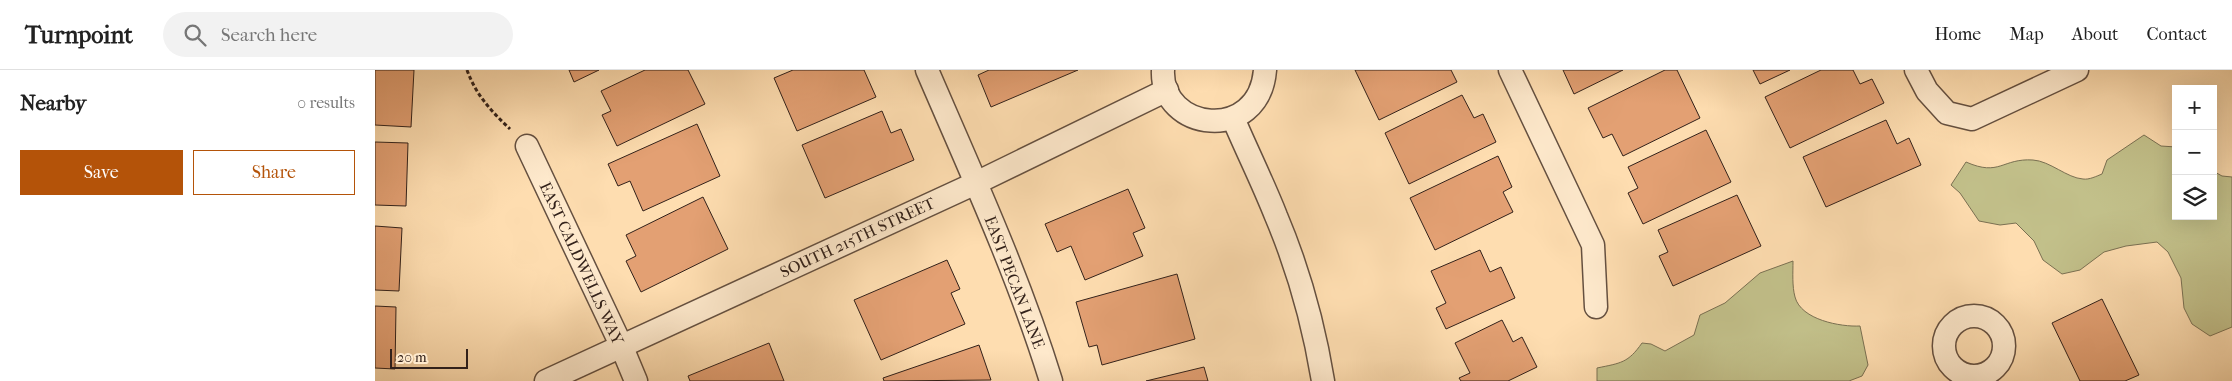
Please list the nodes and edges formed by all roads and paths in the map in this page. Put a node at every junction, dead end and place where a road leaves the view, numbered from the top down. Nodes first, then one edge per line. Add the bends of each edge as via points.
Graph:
1 (467, 70) edge
2 (927, 70) edge
3 (1265, 70) edge
4 (1510, 70) edge
5 (1917, 70) edge
6 (2077, 70) edge
7 (1165, 80) edge
8 (1233, 118) junction
9 (527, 146) joint
10 (976, 183) junction
11 (1596, 307) dead end
12 (621, 345) junction
13 (546, 381) edge
14 (635, 381) edge
15 (1051, 381) edge
16 (1323, 381) edge

1 - 9 path via 472,85 487,107
2 - 10 street, EAST PECAN LANE
3 - 8 street via 1258,98
4 - 11 street via 1593,245
5 - 6 street via 1927,91 1947,113 1972,118
7 - 8 street via 1175,104 1187,114 1218,122
7 - 10 street, SOUTH 215TH STREET
8 - 16 street via 1277,217 1300,283
9 - 12 street, EAST CALDWELLS WAY
10 - 12 street, SOUTH 215TH STREET
10 - 15 street, EAST PECAN LANE via 1034,326
12 - 13 street, SOUTH 215TH STREET
12 - 14 street, EAST CALDWELLS WAY

